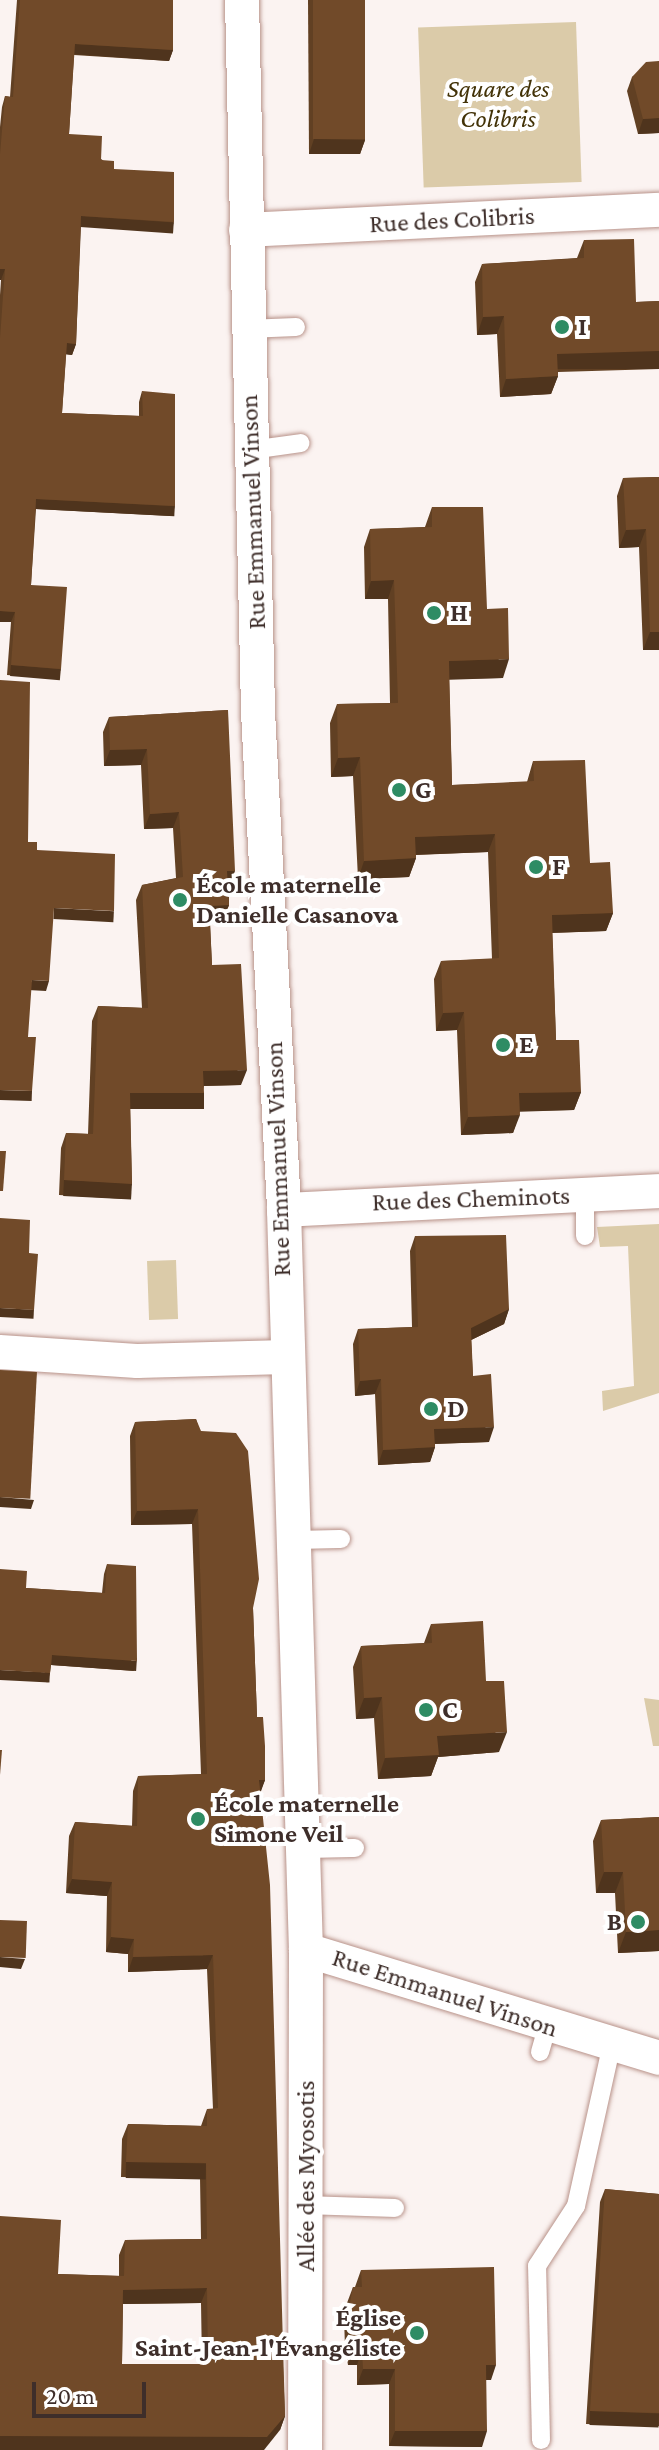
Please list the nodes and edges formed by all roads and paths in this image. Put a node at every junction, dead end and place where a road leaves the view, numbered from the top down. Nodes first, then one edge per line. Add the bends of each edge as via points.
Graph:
1 (242, 0) edge
2 (659, 210) edge
3 (246, 230) junction
4 (296, 327) dead end
5 (247, 329) junction
6 (301, 443) dead end
7 (251, 450) junction
8 (659, 1191) edge
9 (585, 1194) junction
10 (284, 1210) junction
11 (585, 1236) dead end
12 (0, 1352) edge
13 (286, 1357) junction
14 (341, 1539) dead end
15 (293, 1540) junction
16 (355, 1848) dead end
17 (303, 1849) junction
18 (306, 1950) junction
19 (612, 2043) junction
20 (659, 2058) edge
21 (306, 2205) junction
22 (395, 2208) dead end
23 (541, 2440) dead end
24 (305, 2450) edge

1 - 3 street, Rue Emmanuel Vinson
2 - 3 street, Rue des Colibris
3 - 5 street, Rue Emmanuel Vinson
4 - 5 lane
5 - 7 street, Rue Emmanuel Vinson
6 - 7 lane
7 - 10 street, Rue Emmanuel Vinson
8 - 9 street, Rue des Cheminots
9 - 10 street, Rue des Cheminots
9 - 11 lane
10 - 13 street, Rue Emmanuel Vinson
12 - 13 street via 137,1361
13 - 15 street, Rue Emmanuel Vinson
14 - 15 lane
15 - 17 street, Rue Emmanuel Vinson
16 - 17 lane
17 - 18 street, Rue Emmanuel Vinson
18 - 19 street, Rue Emmanuel Vinson via 544,2039
18 - 21 street, Allée des Myosotis
19 - 20 street, Rue Emmanuel Vinson
19 - 23 lane via 576,2206 537,2266
21 - 22 lane
21 - 24 street, Allée des Myosotis

